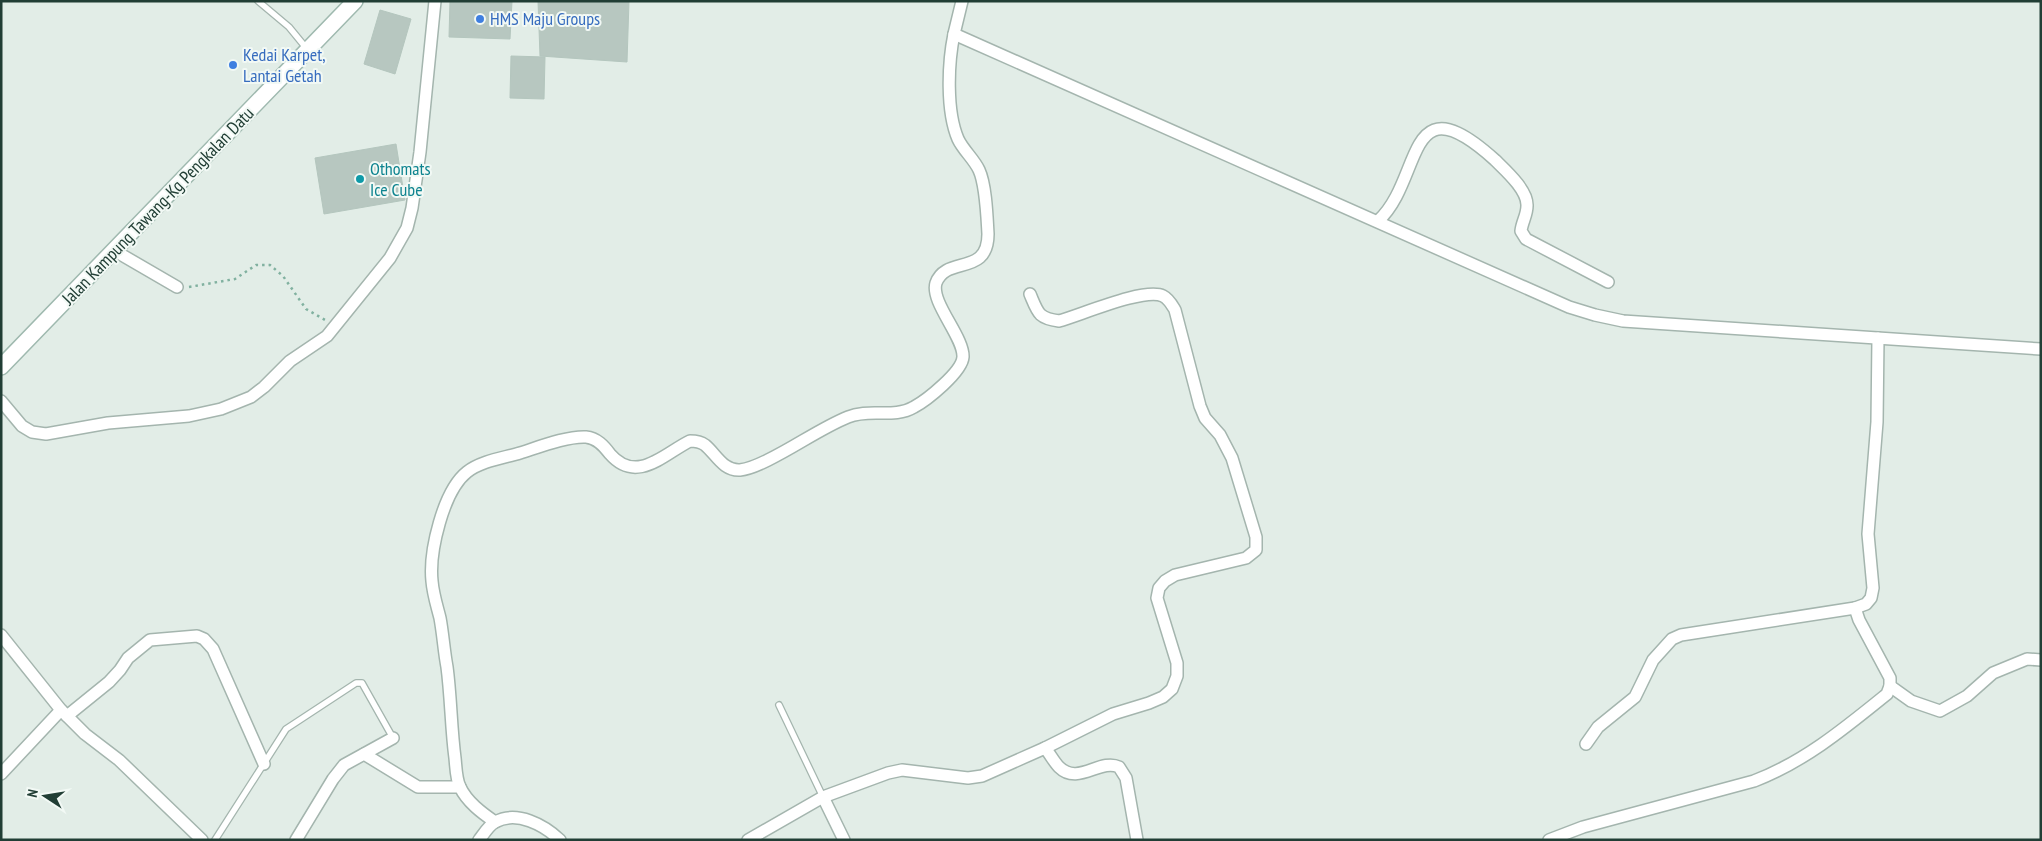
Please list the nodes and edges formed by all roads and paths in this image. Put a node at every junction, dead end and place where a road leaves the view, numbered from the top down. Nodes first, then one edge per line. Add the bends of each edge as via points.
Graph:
1 (258, 1) edge
2 (355, 1) edge
3 (435, 1) edge
4 (962, 1) edge
5 (954, 34) junction
6 (308, 51) junction
7 (1378, 221) junction
8 (115, 251) junction
9 (1608, 282) dead end
10 (177, 287) joint
11 (1030, 294) dead end
12 (335, 327) junction
13 (1878, 338) junction
14 (2041, 349) edge
15 (1, 367) edge
16 (1, 401) edge
17 (1855, 608) junction
18 (1, 634) edge
19 (2041, 660) edge
20 (1890, 686) junction
21 (779, 705) dead end
22 (64, 713) junction
23 (393, 738) joint
24 (1586, 744) dead end
25 (1045, 748) junction
26 (364, 754) junction
27 (264, 764) junction
28 (1, 774) edge
29 (460, 787) junction
30 (823, 797) junction
31 (495, 822) junction
32 (202, 840) edge
33 (215, 840) edge
34 (296, 840) edge
35 (479, 840) edge
36 (560, 840) edge
37 (748, 840) edge
38 (844, 840) edge
39 (1137, 840) edge
40 (1549, 840) edge

1 - 6 lane via 289,27
2 - 6 street, Jalan Kampung Tawang-Kg Pengkalan Datu
3 - 12 street via 420,152 407,228 390,258
4 - 5 street
5 - 7 street
5 - 29 street via 949,82 954,124 958,139 980,172 988,234 983,254 977,260 949,269 935,286 938,300 960,345 963,357 958,370 906,411 863,412 848,417 788,450 740,470 722,464 703,443 690,440 654,463 627,466 614,459 602,444 588,437 488,462 468,472 456,483 447,501 431,568
6 - 8 street, Jalan Kampung Tawang-Kg Pengkalan Datu
7 - 9 street via 1391,207 1417,148 1427,134 1439,128 1452,130 1488,155 1525,195 1528,204 1521,232 1526,239
7 - 13 street via 1594,316
8 - 10 street
8 - 15 street, Jalan Kampung Tawang-Kg Pengkalan Datu
10 - 12 path via 235,280 256,265 270,265 283,276 306,309
11 - 25 street via 1037,312 1045,319 1059,321 1141,294 1162,295 1169,300 1175,310 1200,406 1232,458 1257,544 1256,550 1246,558 1175,575 1159,588 1159,608 1177,663 1172,689 1163,697 1113,714
12 - 16 street via 317,344 290,361 251,397 222,410 108,423 46,434 32,432 22,426
13 - 14 street
13 - 17 street via 1877,422 1868,534 1873,588 1866,604
17 - 20 street via 1890,678
17 - 24 street via 1672,639 1653,660 1636,697 1598,727
18 - 22 street
19 - 20 street via 2027,659 1993,674 1967,696 1940,711 1911,701
20 - 40 street via 1887,694 1825,744 1777,772 1583,827
21 - 30 lane
22 - 27 street via 109,682 138,648 150,640 197,636 213,649
22 - 28 street
22 - 32 street via 119,760
23 - 26 street
23 - 27 lane via 362,684 356,683 286,729
25 - 30 street via 982,776 968,778 902,770
25 - 39 street via 1059,767 1071,774 1109,765 1119,767 1126,778
26 - 29 street via 418,787
26 - 34 street via 344,766 333,779
27 - 33 lane
29 - 31 street via 481,812
30 - 37 street
30 - 38 street
31 - 35 street
31 - 36 street via 517,818 534,822

